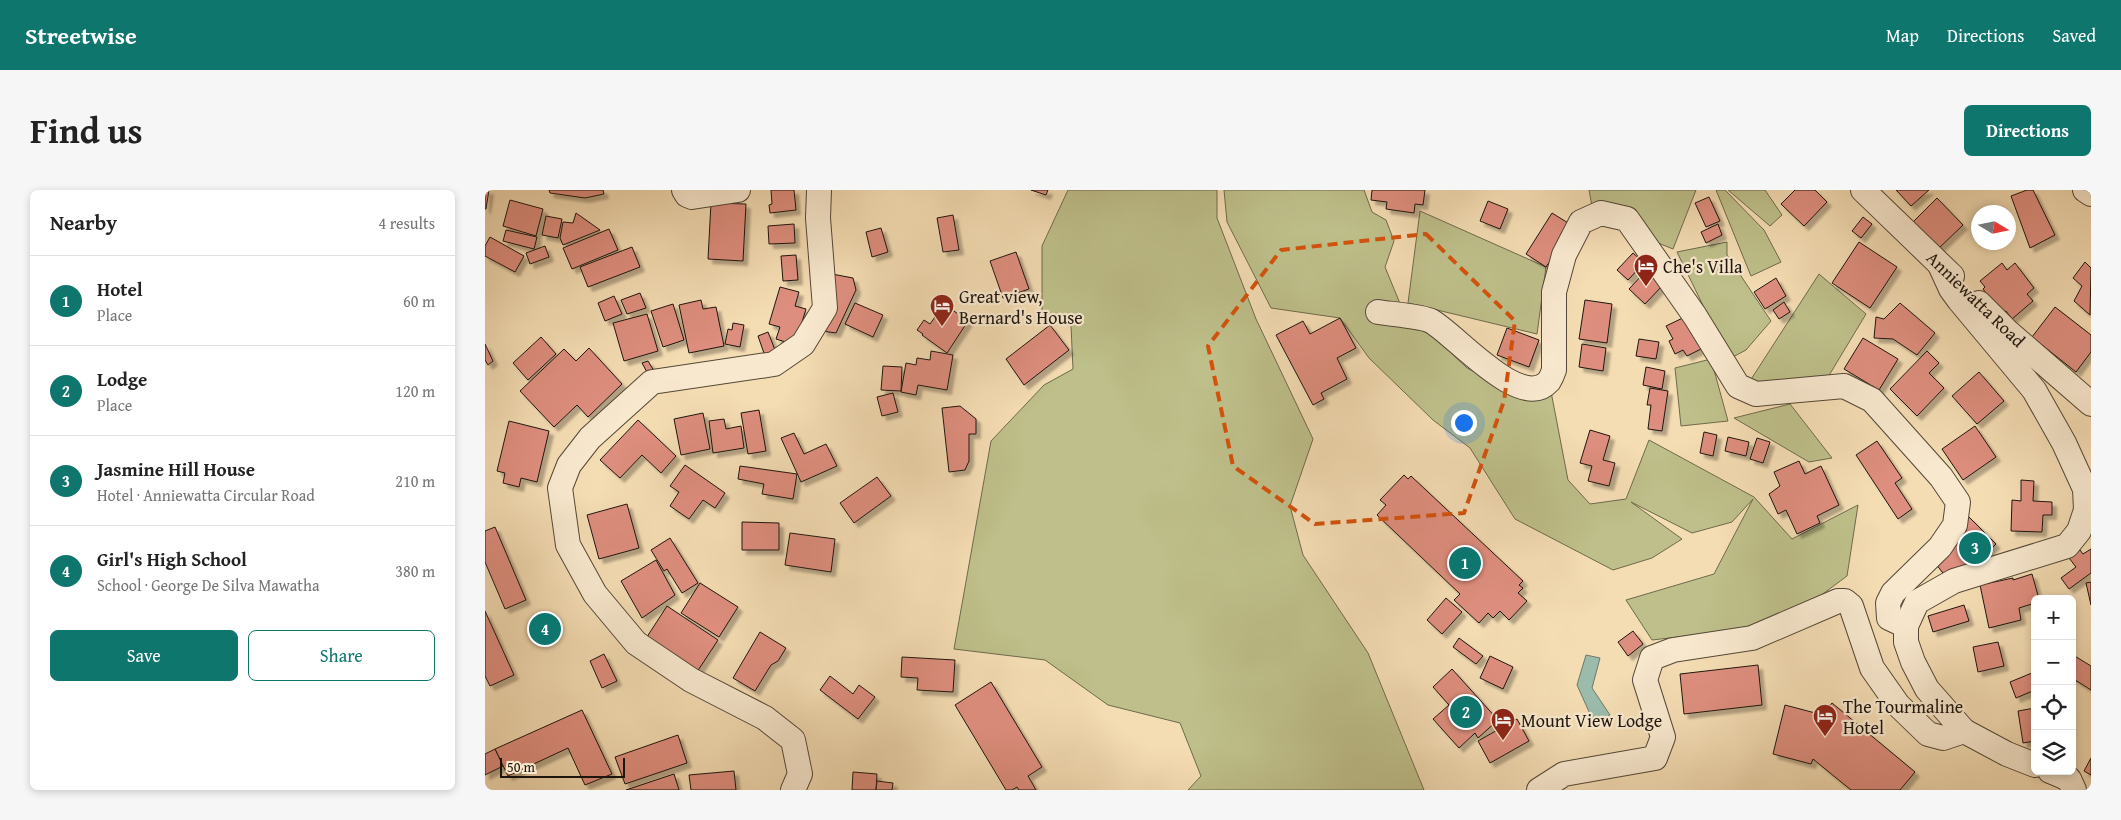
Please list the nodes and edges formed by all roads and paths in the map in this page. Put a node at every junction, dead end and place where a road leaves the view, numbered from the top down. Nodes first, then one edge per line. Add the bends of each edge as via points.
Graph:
1 (684, 190) edge
2 (737, 190) edge
3 (819, 190) edge
4 (1863, 190) edge
5 (2085, 190) edge
6 (2091, 194) edge
7 (1940, 264) junction
8 (1378, 312) dead end
9 (2091, 404) edge
10 (1906, 626) junction
11 (1964, 731) junction
12 (2031, 763) edge
13 (2059, 775) edge
14 (793, 790) edge
15 (1539, 790) edge
16 (2074, 790) edge

1 - 2 street via 692,197
3 - 14 street via 825,308 803,344 775,364 652,382 590,438 569,465 560,488 568,544 595,594 636,643 691,680 765,718 793,740 800,774
4 - 7 street, Anniewatta Road
5 - 6 street
7 - 9 street, Anniewatta Road via 2007,331
7 - 10 street via 1959,300 2033,390 2064,443 2085,489 2086,510 2079,531 2067,546 1954,581 1917,602
8 - 10 street via 1430,321 1495,373 1522,387 1537,387 1549,380 1554,370 1554,292 1564,255 1581,222 1601,213 1627,219 1695,316 1738,386 1757,394 1844,386 1872,400 1941,477 1958,502 1955,524 1940,547 1893,593 1888,603 1889,618
10 - 11 street via 1906,642 1927,689
11 - 12 street
11 - 15 street via 1943,738 1929,734 1898,705 1872,668 1851,606 1838,601 1752,638 1673,650 1652,658 1645,680 1663,736 1655,758 1564,774
13 - 16 street via 2069,779

